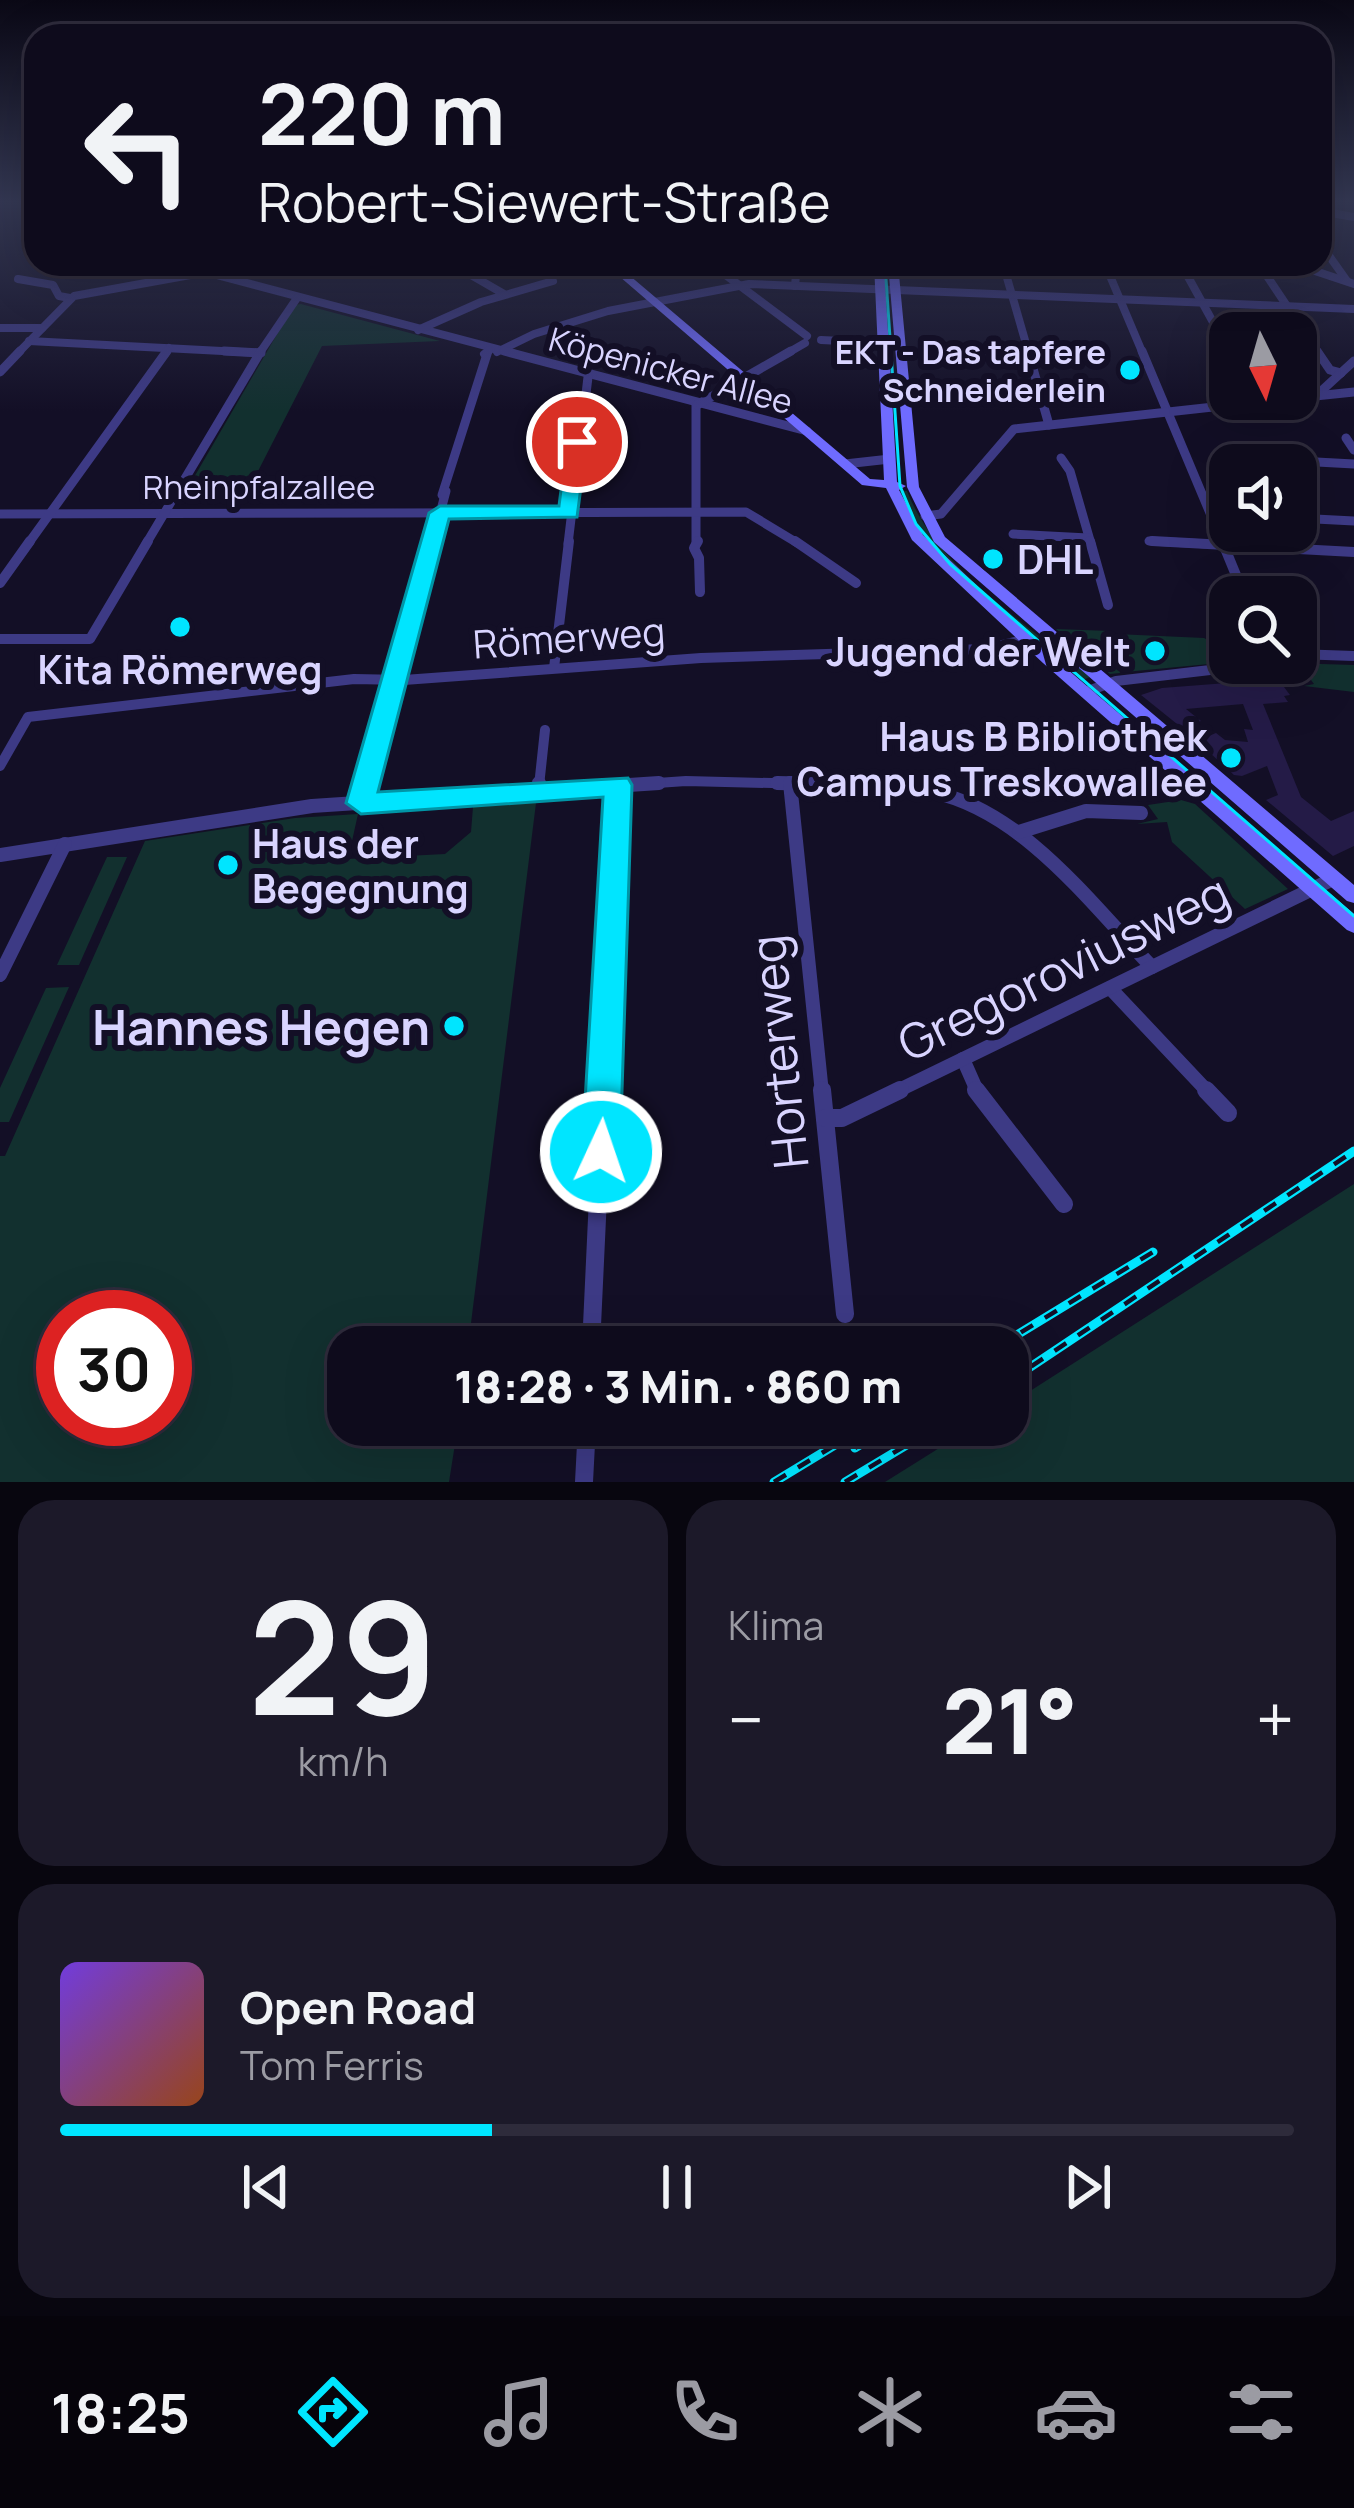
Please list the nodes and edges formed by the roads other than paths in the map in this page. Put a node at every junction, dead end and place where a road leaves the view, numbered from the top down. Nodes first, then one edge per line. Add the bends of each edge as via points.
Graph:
1 (185, 276) edge
2 (213, 276) edge
3 (473, 276) edge
4 (624, 276) edge
5 (728, 276) edge
6 (796, 276) edge
7 (883, 276) edge
8 (890, 276) edge
9 (1006, 276) edge
10 (1110, 276) edge
11 (1188, 276) edge
12 (1267, 276) edge
13 (18, 279) dead end
14 (553, 281) dead end
15 (740, 285) junction
16 (795, 286) junction
17 (888, 290) junction
18 (504, 294) junction
19 (1011, 295) junction
20 (70, 298) junction
21 (297, 298) junction
22 (1120, 299) junction
23 (654, 301) junction
24 (1202, 302) junction
25 (1287, 306) junction
26 (1354, 309) edge
27 (1209, 315) edge
28 (0, 328) edge
29 (42, 328) junction
30 (417, 330) junction
31 (806, 339) junction
32 (29, 341) junction
33 (884, 343) junction
34 (170, 348) junction
35 (493, 351) junction
36 (261, 352) junction
37 (1354, 361) edge
38 (0, 372) edge
39 (1341, 373) junction
40 (588, 376) junction
41 (746, 380) junction
42 (1354, 392) edge
43 (1318, 395) joint
44 (696, 405) junction
45 (1209, 406) edge
46 (1167, 412) junction
47 (1044, 425) junction
48 (807, 431) junction
49 (1346, 438) dead end
50 (1354, 451) edge
51 (1061, 458) dead end
52 (890, 459) junction
53 (1317, 462) edge
54 (845, 464) junction
55 (1354, 464) edge
56 (891, 486) junction
57 (913, 487) junction
58 (441, 510) junction
59 (1209, 511) edge
60 (569, 512) junction
61 (698, 512) junction
62 (0, 514) edge
63 (49, 514) junction
64 (164, 514) junction
65 (925, 516) junction
66 (1317, 519) edge
67 (1354, 521) edge
68 (1013, 534) dead end
69 (1088, 538) junction
70 (1149, 541) dead end
71 (1209, 543) edge
72 (1317, 550) edge
73 (1354, 552) edge
74 (0, 583) edge
75 (856, 583) dead end
76 (700, 592) dead end
77 (1108, 605) dead end
78 (0, 639) edge
79 (1027, 639) junction
80 (1317, 655) edge
81 (1354, 656) edge
82 (554, 668) junction
83 (1209, 672) edge
84 (394, 680) junction
85 (1095, 688) junction
86 (545, 730) dead end
87 (0, 766) edge
88 (790, 781) junction
89 (618, 785) junction
90 (538, 793) junction
91 (361, 803) junction
92 (1142, 813) dead end
93 (1019, 832) junction
94 (65, 844) junction
95 (0, 855) edge
96 (1333, 879) junction
97 (1312, 889) junction
98 (1354, 896) edge
99 (1354, 925) edge
100 (1152, 967) junction
101 (0, 975) edge
102 (1110, 988) junction
103 (963, 1059) junction
104 (1228, 1113) dead end
105 (825, 1118) junction
106 (1064, 1204) dead end
107 (845, 1314) dead end
108 (592, 1326) edge
109 (586, 1446) edge
110 (584, 1482) edge

1 - 20 street
2 - 21 street, Köpenicker Allee
3 - 18 street
4 - 23 main road
5 - 15 street
6 - 16 street
7 - 17 main road
8 - 17 main road
9 - 19 street
10 - 22 street
11 - 24 street
12 - 25 street
13 - 20 street via 53,285
14 - 18 street
15 - 16 street
15 - 23 street
15 - 31 street
16 - 17 street
17 - 19 street
17 - 33 main road
17 - 57 main road
18 - 30 street
19 - 22 street
19 - 47 street
20 - 29 street
21 - 30 street, Köpenicker Allee
21 - 36 street
22 - 24 street
22 - 46 street
23 - 35 street
23 - 41 main road
24 - 25 street
24 - 27 street
25 - 26 street
25 - 39 street via 1330,370
28 - 29 street
29 - 32 street
30 - 35 street, Köpenicker Allee
31 - 33 street
31 - 41 street
32 - 34 street
32 - 38 street
33 - 52 main road
34 - 36 street
34 - 63 street
35 - 40 street, Köpenicker Allee
35 - 58 street via 484,353
36 - 64 street
37 - 39 street
39 - 43 street
40 - 44 street, Köpenicker Allee
40 - 60 street
41 - 44 street
41 - 48 main road
42 - 43 street
44 - 48 street, Köpenicker Allee
44 - 61 street
45 - 46 street
46 - 47 street
46 - 59 street
47 - 65 street via 1012,430 940,514
48 - 54 main road
49 - 50 street
51 - 69 street
52 - 54 street
52 - 56 main road
53 - 55 street
54 - 56 main road via 866,482
56 - 57 main road
56 - 79 main road via 926,548
57 - 65 main road
58 - 60 street, Rheinpfalzallee
58 - 64 street, Rheinpfalzallee
58 - 84 street
60 - 61 street, Rheinpfalzallee
60 - 82 street
61 - 75 street, Rheinpfalzallee via 758,516
61 - 76 street via 706,554 699,558
62 - 63 street, Rheinpfalzallee
63 - 64 street, Rheinpfalzallee
63 - 74 street
64 - 78 street via 90,639
65 - 85 main road via 950,552
66 - 67 street
68 - 69 street
69 - 77 street
70 - 71 street
72 - 73 street
79 - 82 street, Römerweg via 986,649
79 - 85 main road
80 - 81 street
82 - 84 street, Römerweg
83 - 85 street
84 - 87 street, Römerweg via 28,717
84 - 91 street
85 - 96 main road
85 - 97 main road
86 - 90 street
88 - 89 street
88 - 93 street via 936,792
88 - 105 street, Horterweg
89 - 90 street
89 - 108 street
90 - 91 street
91 - 94 street
92 - 93 street via 1068,814
93 - 100 street
94 - 95 street
94 - 101 street
96 - 97 street, Gregoroviusweg
96 - 98 main road
97 - 99 main road
97 - 100 street, Gregoroviusweg
100 - 102 street, Gregoroviusweg
102 - 103 street, Gregoroviusweg
102 - 104 street
103 - 105 street, Gregoroviusweg via 842,1118
103 - 106 street via 974,1088
105 - 107 street, Horterweg
109 - 110 street

